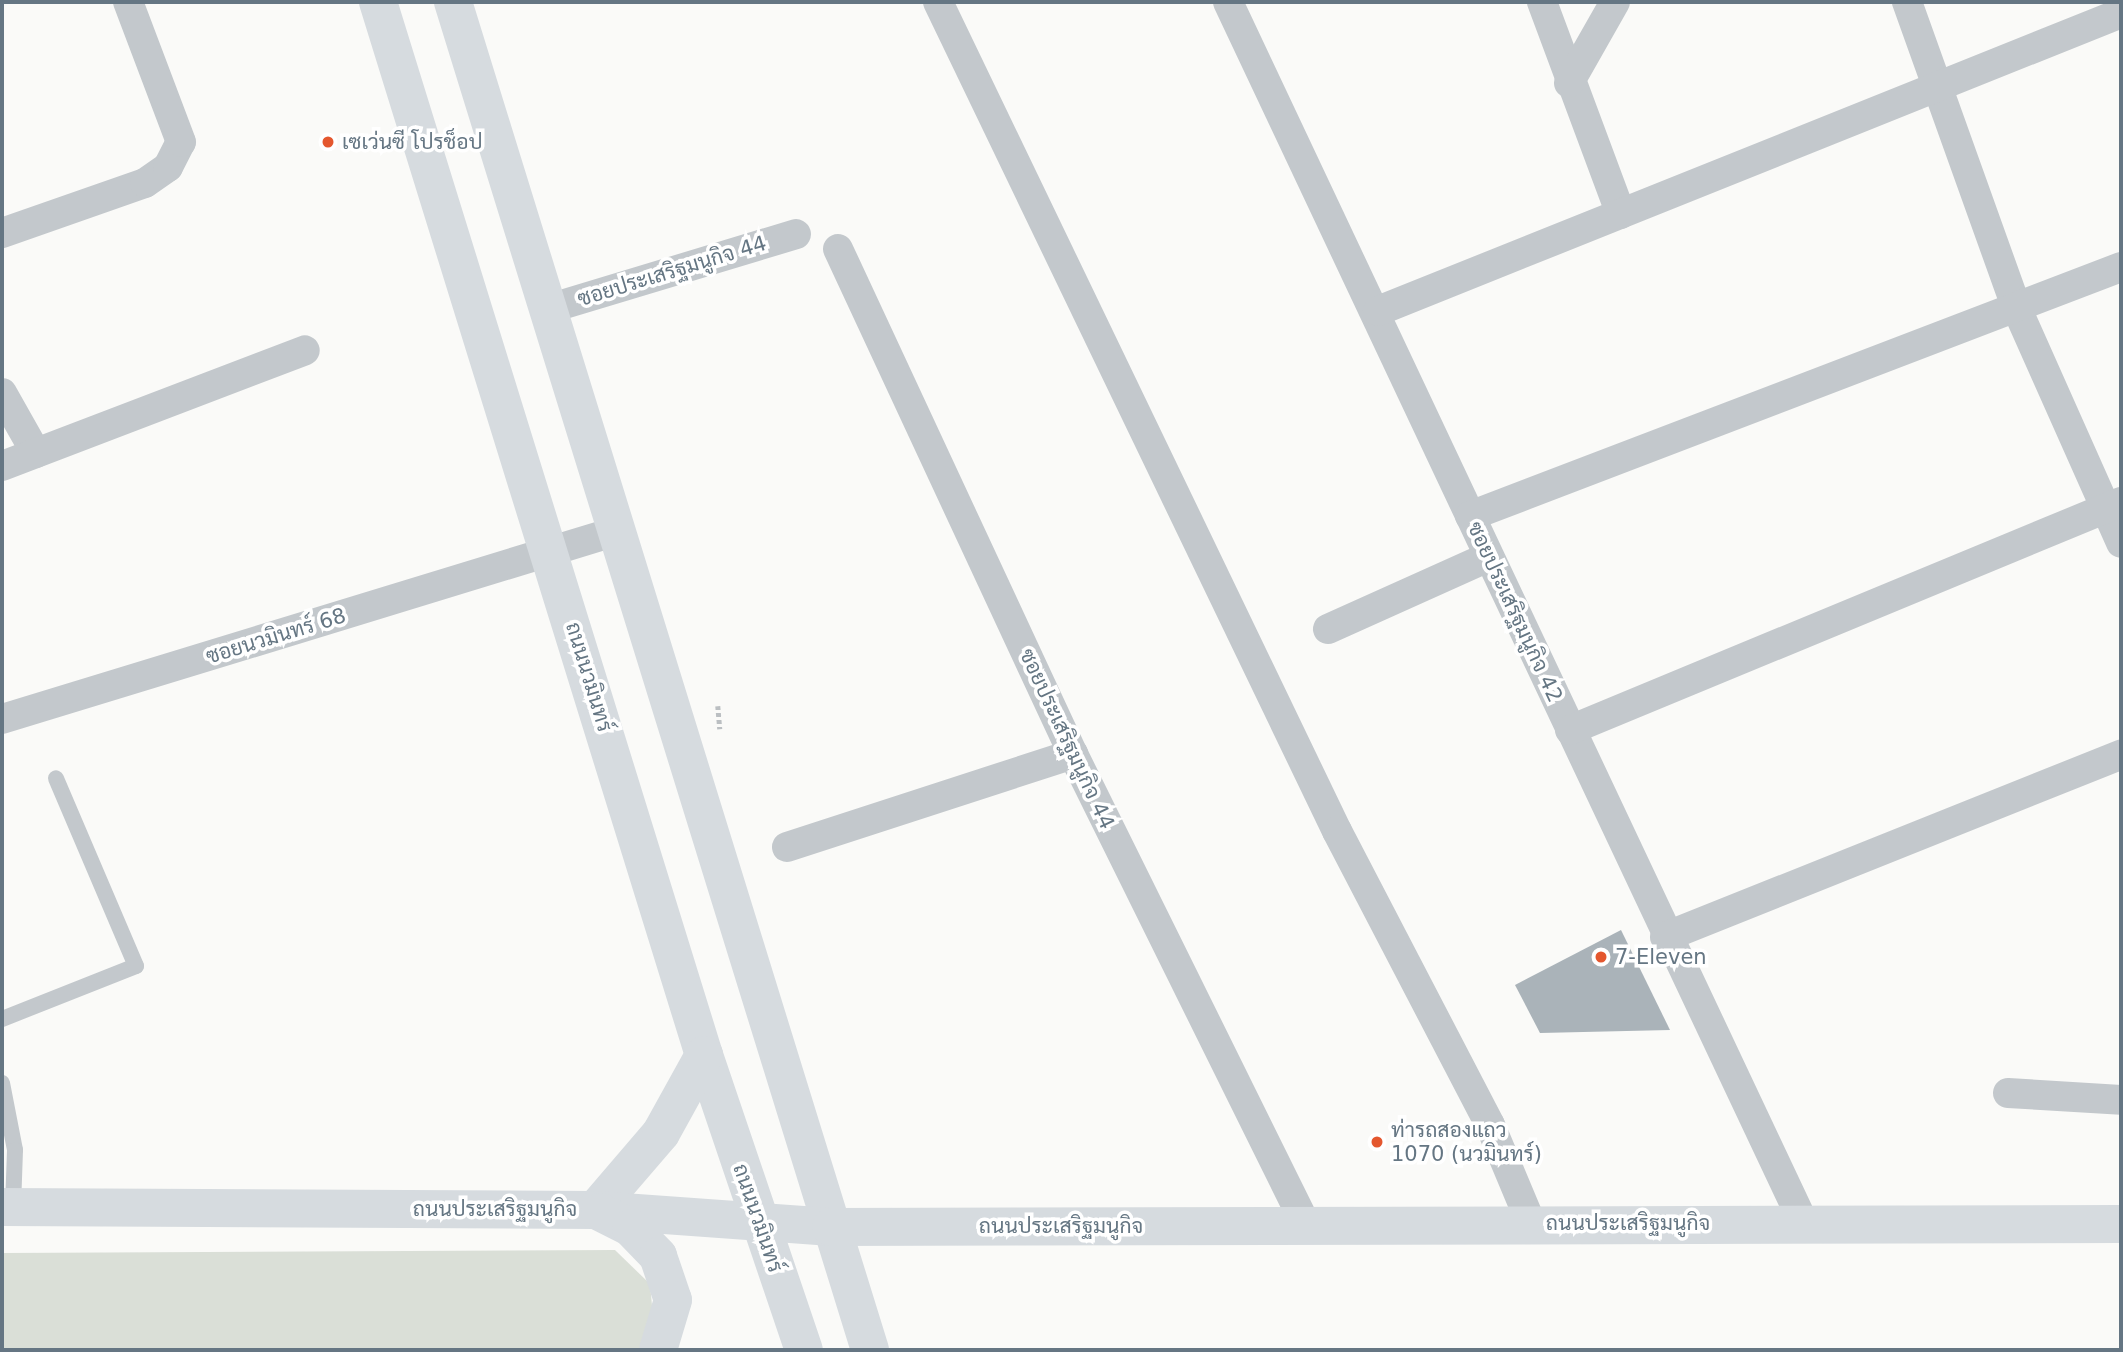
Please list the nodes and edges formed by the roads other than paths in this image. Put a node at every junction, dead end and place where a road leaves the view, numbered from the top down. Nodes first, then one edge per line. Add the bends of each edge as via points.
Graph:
1 (128, 2) edge
2 (378, 2) edge
3 (453, 2) edge
4 (938, 2) edge
5 (1228, 2) edge
6 (1542, 2) edge
7 (1615, 2) edge
8 (1907, 2) edge
9 (2121, 13) edge
10 (1569, 83) junction
11 (1941, 85) junction
12 (1621, 214) junction
13 (2, 233) edge
14 (796, 234) dead end
15 (838, 249) dead end
16 (2121, 267) edge
17 (548, 309) junction
18 (2017, 309) junction
19 (1378, 311) junction
20 (305, 350) dead end
21 (2, 393) edge
22 (36, 453) junction
23 (2, 466) edge
24 (2115, 504) edge
25 (1470, 516) junction
26 (617, 531) junction
27 (2121, 543) edge
28 (551, 552) junction
29 (1488, 556) junction
30 (1328, 629) dead end
31 (2, 719) edge
32 (1570, 730) junction
33 (1073, 754) junction
34 (2121, 755) edge
35 (56, 778) dead end
36 (787, 848) dead end
37 (1665, 937) junction
38 (2, 1018) edge
39 (704, 1055) junction
40 (2, 1083) edge
41 (2008, 1093) dead end
42 (2121, 1100) edge
43 (7, 1208) edge
44 (595, 1210) junction
45 (1803, 1222) junction
46 (760, 1223) junction
47 (1531, 1223) junction
48 (2121, 1224) edge
49 (1306, 1225) junction
50 (831, 1227) junction
51 (658, 1350) edge
52 (804, 1350) edge
53 (870, 1350) edge

1 - 13 street via 181,142 168,167 145,183
2 - 28 main road, ถนนนวมินทร์
3 - 17 main road
4 - 47 street via 1337,831 1490,1125
5 - 19 street, ซอยประเสริฐมนูกิจ 42
6 - 10 street
7 - 10 street
8 - 11 street
9 - 11 street
10 - 12 street
11 - 12 street
11 - 18 street
12 - 19 street
14 - 17 street, ซอยประเสริฐมนูกิจ 44
15 - 33 street, ซอยประเสริฐมนูกิจ 44
16 - 18 street
17 - 26 main road
18 - 24 street
18 - 25 street
19 - 25 street, ซอยประเสริฐมนูกิจ 42
20 - 22 street
21 - 22 street
22 - 23 street
24 - 27 street
24 - 32 street
25 - 29 street, ซอยประเสริฐมนูกิจ 42
26 - 28 street, ซอยนวมินทร์ 68
26 - 50 main road
28 - 31 street, ซอยนวมินทร์ 68
28 - 39 main road, ถนนนวมินทร์
29 - 30 street
29 - 32 street, ซอยประเสริฐมนูกิจ 42
32 - 37 street, ซอยประเสริฐมนูกิจ 42
33 - 36 street
33 - 49 street, ซอยประเสริฐมนูกิจ 44
34 - 37 street
35 - 38 lane via 136,966
37 - 45 street, ซอยประเสริฐมนูกิจ 42
39 - 44 main road via 661,1133
39 - 46 main road, ถนนนวมินทร์
40 - 43 lane via 15,1150
41 - 42 street
43 - 44 main road, ถนนประเสริฐมนูกิจ
44 - 46 main road, ถนนประเสริฐมนูกิจ
44 - 51 main road via 631,1228 658,1256 673,1300
45 - 47 main road, ถนนประเสริฐมนูกิจ
45 - 48 main road, ถนนประเสริฐมนูกิจ
46 - 50 main road, ถนนประเสริฐมนูกิจ
46 - 52 main road, ถนนนวมินทร์
47 - 49 main road, ถนนประเสริฐมนูกิจ
49 - 50 main road, ถนนประเสริฐมนูกิจ
50 - 53 main road

